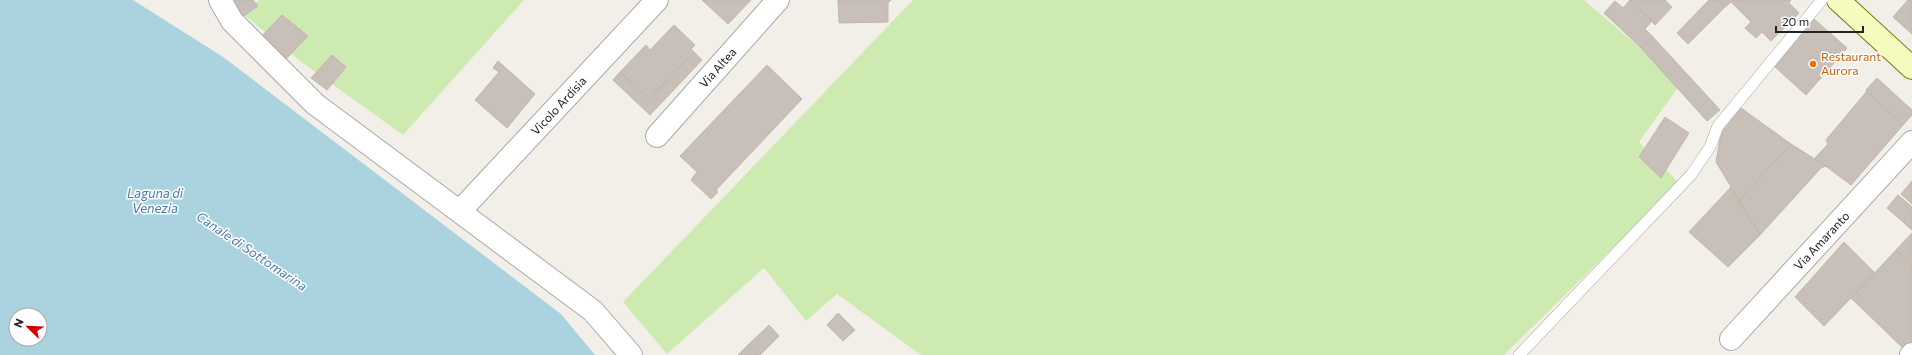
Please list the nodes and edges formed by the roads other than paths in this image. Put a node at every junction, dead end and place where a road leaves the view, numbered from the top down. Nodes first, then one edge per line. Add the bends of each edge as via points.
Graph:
1 (220, 0) edge
2 (657, 0) edge
3 (778, 0) edge
4 (1822, 0) edge
5 (1838, 0) edge
6 (1912, 68) edge
7 (657, 136) dead end
8 (1912, 142) edge
9 (460, 211) junction
10 (1731, 339) dead end
11 (631, 355) edge
12 (1519, 355) edge

1 - 9 street via 232,21 315,104
2 - 9 street, Vicolo Ardisia
3 - 7 street, Via Altea
4 - 12 lane via 1718,126 1710,147 1691,175
5 - 6 street
8 - 10 street, Via Amaranto
9 - 11 street via 592,311

